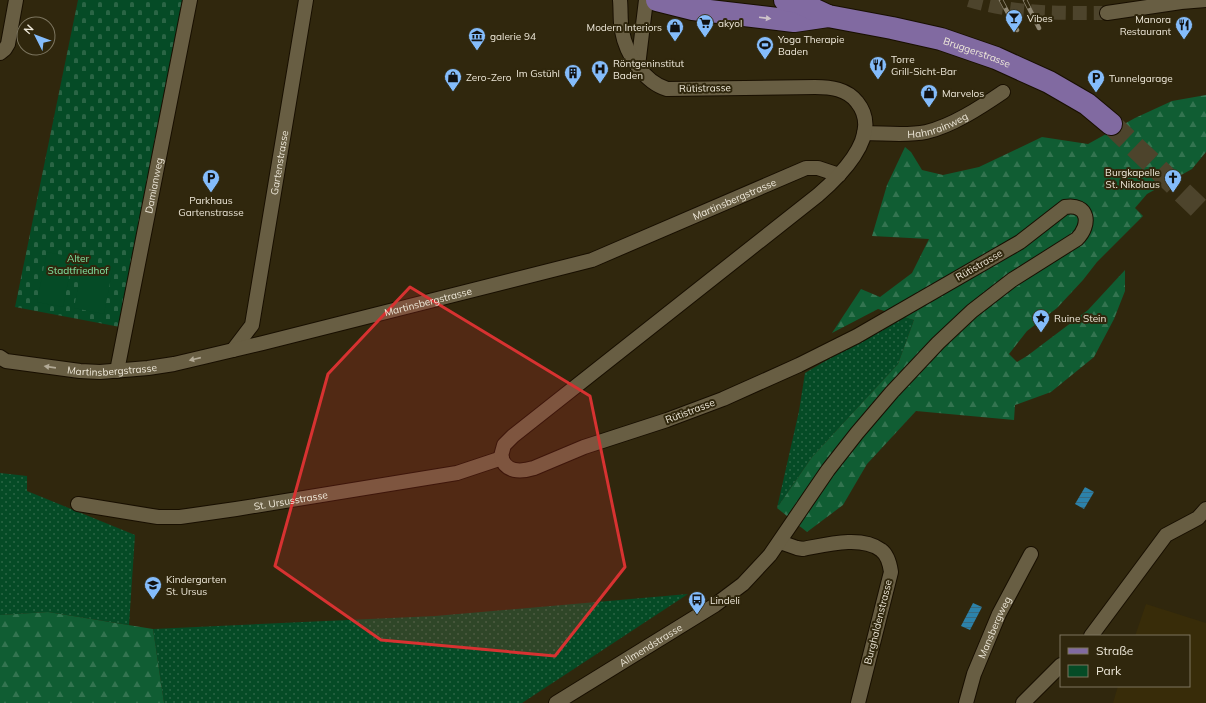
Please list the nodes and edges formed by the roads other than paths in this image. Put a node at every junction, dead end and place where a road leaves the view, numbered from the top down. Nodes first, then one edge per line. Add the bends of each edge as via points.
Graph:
1 (16, 0) edge
2 (190, 0) edge
3 (306, 0) edge
4 (620, 0) edge
5 (646, 0) edge
6 (656, 0) edge
7 (785, 0) edge
8 (1206, 0) edge
9 (1107, 13) tunnel mouth
10 (828, 16) junction
11 (1, 52) edge
12 (638, 66) junction
13 (1003, 92) dead end
14 (1111, 124) tunnel mouth
15 (864, 133) junction
16 (839, 175) junction
17 (252, 325) junction
18 (263, 343) junction
19 (233, 350) junction
20 (0, 357) edge
21 (117, 371) junction
22 (502, 458) junction
23 (78, 504) dead end
24 (1206, 509) edge
25 (780, 542) junction
26 (1031, 554) dead end
27 (743, 584) joint
28 (1092, 635) edge
29 (1060, 667) edge
30 (556, 703) edge
31 (858, 703) edge
32 (966, 703) edge
33 (1023, 703) edge

1 - 11 street via 8,44
2 - 21 street, Damianweg
3 - 17 street, Gartenstrasse
4 - 12 street, Rütistrasse via 625,44
5 - 12 street
6 -> 10 main road, Bruggerstrasse via 693,9 794,22
7 - 10 main road, Bruggerstrasse via 798,2
8 - 9 street
10 - 14 main road, Bruggerstrasse via 941,39 996,58 1049,82 1087,104
12 - 15 street, Rütistrasse via 651,80 666,89 833,88 847,93 859,104 865,118
13 - 15 street, Hahnrainweg via 971,113 932,130 915,133
15 - 16 street, Rütistrasse via 855,154
16 - 18 street, Martinsbergstrasse via 818,168 806,168 597,259
16 - 22 street, Rütistrasse via 799,211 513,436 504,445
17 - 18 street
17 - 19 street, Gartenstrasse
18 - 19 street, Martinsbergstrasse
19 -> 21 street, Martinsbergstrasse via 174,364
21 -> 20 street, Martinsbergstrasse via 89,372
22 - 23 street, St. Ursusstrasse via 457,473 180,517 158,517
22 - 25 street, Rütistrasse via 511,469 525,470 730,396 857,336 1020,242 1065,207 1080,209 1086,219 1083,233 1006,285 972,311 938,343 892,392 833,464
24 - 28 street via 1198,518 1166,535
25 - 27 street, Rütistrasse
25 - 31 street, Burghaldenstrasse via 803,549 839,542 868,544 881,550 886,556 891,572
26 - 32 street, Mansbergweg via 1000,614 974,674
27 - 30 street, Allmendstrasse
29 - 33 street

